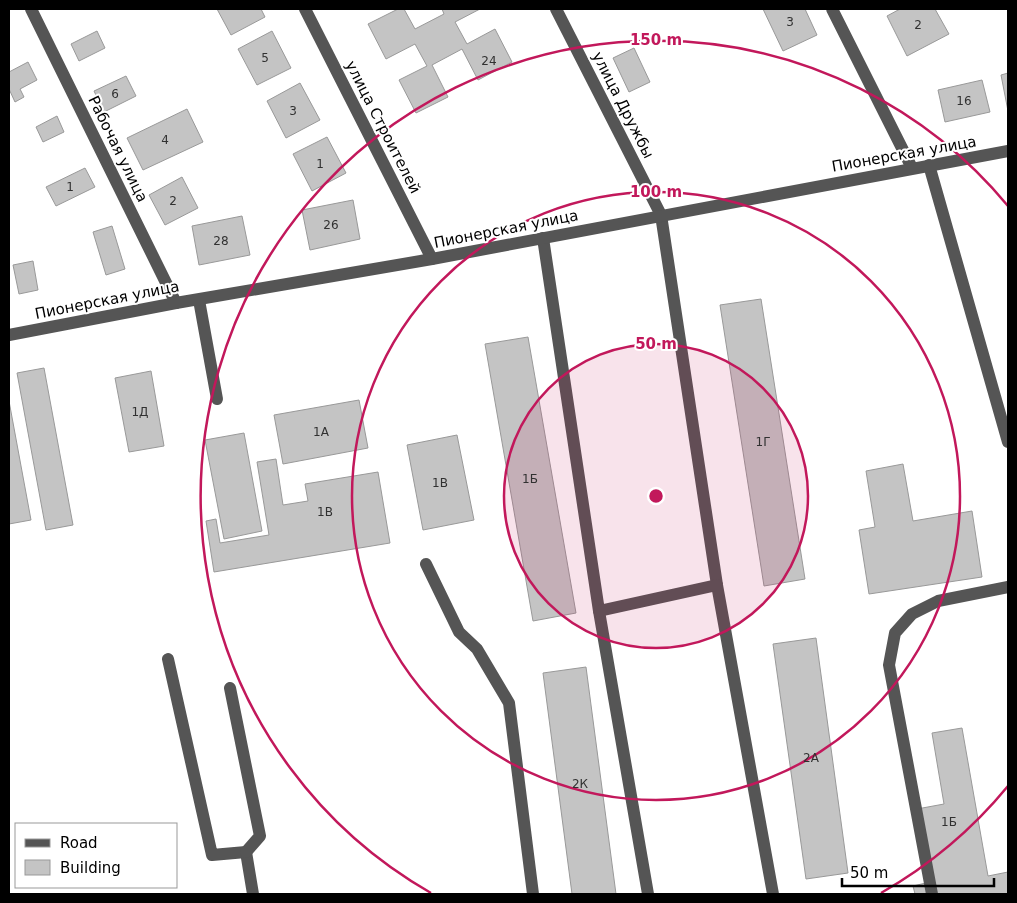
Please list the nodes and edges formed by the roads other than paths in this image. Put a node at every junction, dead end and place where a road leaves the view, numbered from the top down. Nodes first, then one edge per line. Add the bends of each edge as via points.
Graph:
1 (31, 9) edge
2 (305, 9) edge
3 (556, 9) edge
4 (832, 9) edge
5 (1008, 151) edge
6 (928, 165) junction
7 (912, 168) junction
8 (661, 215) junction
9 (543, 238) junction
10 (432, 260) junction
11 (199, 300) junction
12 (176, 304) junction
13 (9, 335) edge
14 (216, 399) dead end
15 (1008, 442) edge
16 (426, 564) dead end
17 (717, 585) junction
18 (1008, 587) edge
19 (599, 611) junction
20 (168, 659) dead end
21 (230, 688) dead end
22 (246, 852) junction
23 (253, 894) edge
24 (533, 894) edge
25 (648, 894) edge
26 (773, 894) edge
27 (932, 894) edge

1 - 12 street, Рабочая улица
2 - 10 street, улица Строителей
3 - 8 street, улица Дружбы
4 - 7 street
5 - 6 street, Пионерская улица
6 - 7 street, Пионерская улица
6 - 15 street
7 - 8 street, Пионерская улица
8 - 9 street, Пионерская улица
8 - 17 street, улица Дружбы
9 - 10 street, Пионерская улица
9 - 19 street
10 - 11 street, Пионерская улица
11 - 12 street, Пионерская улица
11 - 14 street
12 - 13 street, Пионерская улица
16 - 24 street via 459,632 477,649 509,704
17 - 19 street
17 - 26 street, улица Дружбы
18 - 27 street via 938,601 912,614 895,633 888,665
19 - 25 street
20 - 22 street via 212,855
21 - 22 street via 260,836
22 - 23 street

